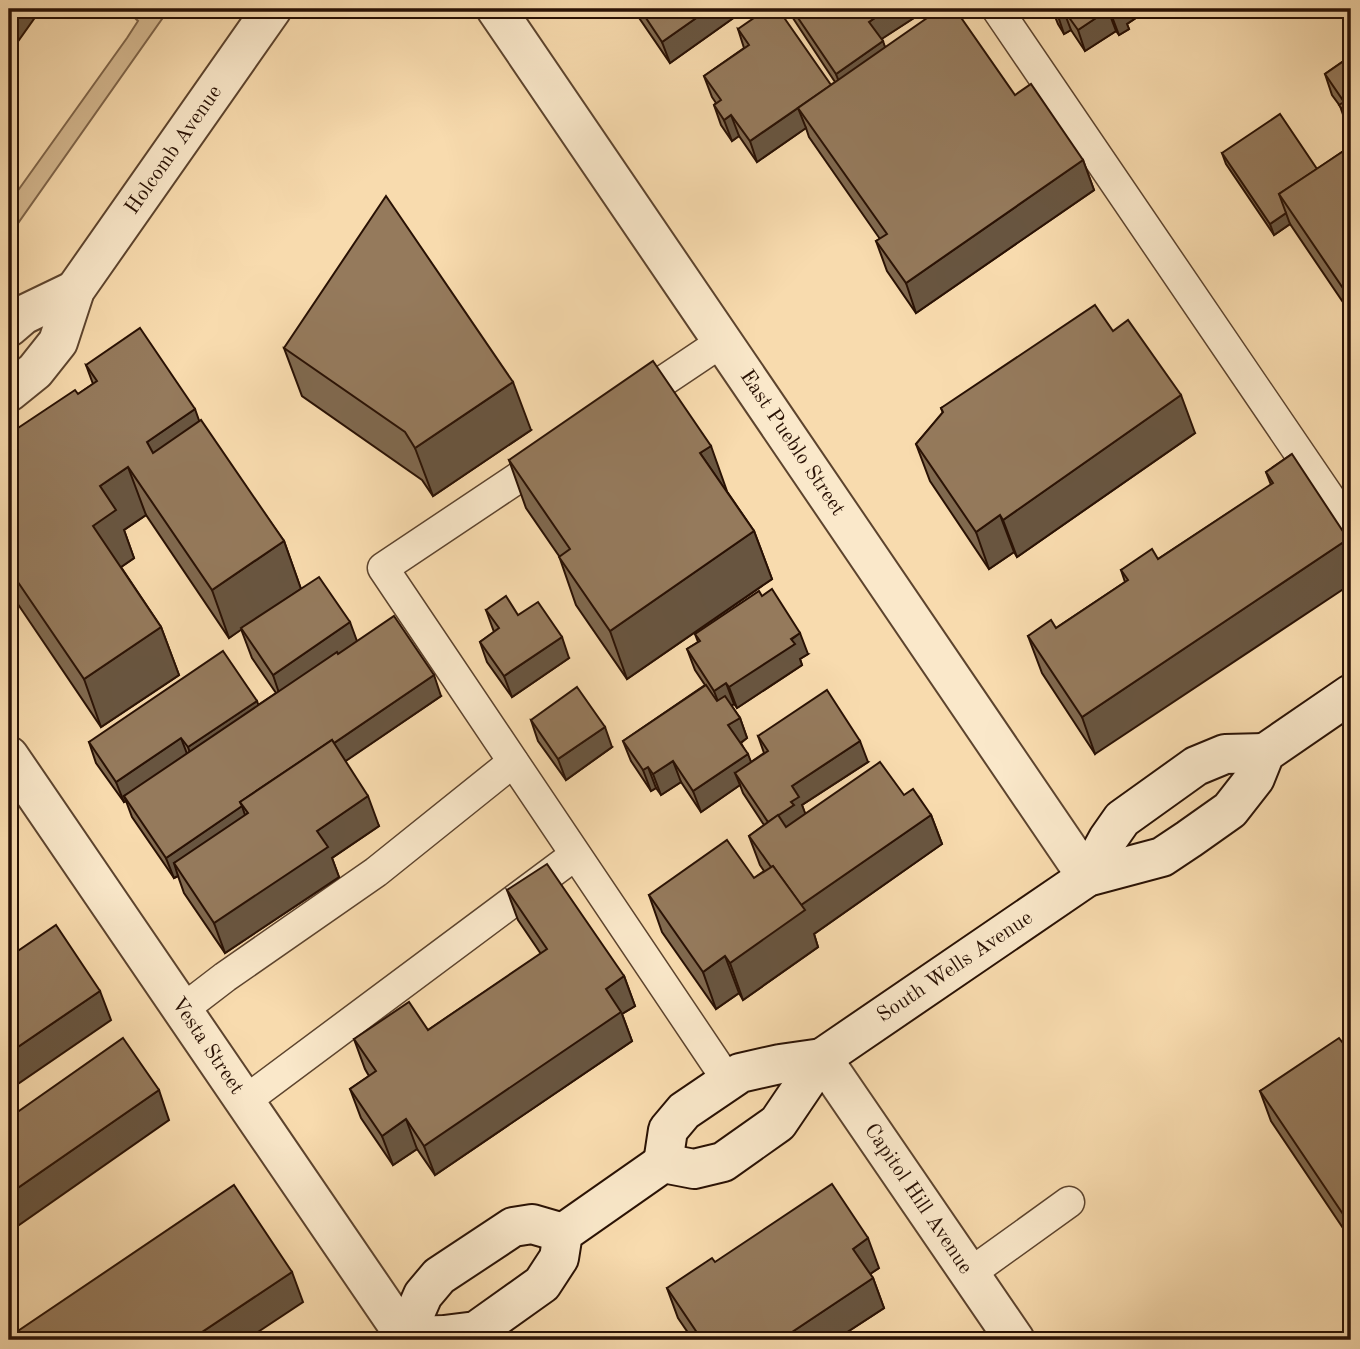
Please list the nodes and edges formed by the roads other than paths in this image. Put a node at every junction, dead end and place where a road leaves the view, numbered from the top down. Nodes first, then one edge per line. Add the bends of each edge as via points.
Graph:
1 (272, 9) edge
2 (496, 9) edge
3 (997, 9) edge
4 (75, 290) junction
5 (9, 327) edge
6 (723, 341) junction
7 (9, 392) edge
8 (610, 417) edge
9 (576, 439) edge
10 (1351, 529) edge
11 (1351, 694) edge
12 (1265, 753) junction
13 (513, 762) junction
14 (12, 769) edge
15 (575, 855) junction
16 (1087, 877) junction
17 (182, 1010) junction
18 (822, 1058) junction
19 (728, 1082) junction
20 (245, 1101) junction
21 (663, 1163) junction
22 (1069, 1202) dead end
23 (563, 1233) junction
24 (969, 1274) junction
25 (402, 1338) edge
26 (1015, 1340) edge

1 - 4 street, Holcomb Avenue
2 - 6 street, East Pueblo Street
3 - 10 lane
4 - 5 street, Holcomb Avenue via 23,315
4 - 7 street, Holcomb Avenue via 58,342 35,371
6 - 8 lane
6 - 16 street, East Pueblo Street
9 - 13 lane via 383,568
11 - 12 street
12 - 16 street, South Wells Avenue via 1255,778 1230,810 1189,839 1162,857
12 - 16 street, South Wells Avenue via 1225,754 1196,766 1122,819
13 - 15 lane
13 - 17 lane via 376,872
14 - 17 street, Vesta Street
15 - 19 lane
15 - 20 lane
16 - 18 street, South Wells Avenue
17 - 20 street, Vesta Street
18 - 19 street, South Wells Avenue via 740,1073
18 - 21 street, South Wells Avenue via 778,1123 723,1162 694,1169
18 - 24 street, Capitol Hill Avenue
19 - 21 street, South Wells Avenue via 684,1111 668,1130
20 - 25 street, Vesta Street
21 - 23 street
22 - 24 lane
23 - 25 street via 559,1258 542,1284 476,1331
23 - 25 street via 532,1224 513,1227 439,1276 423,1294
24 - 26 street, Capitol Hill Avenue

